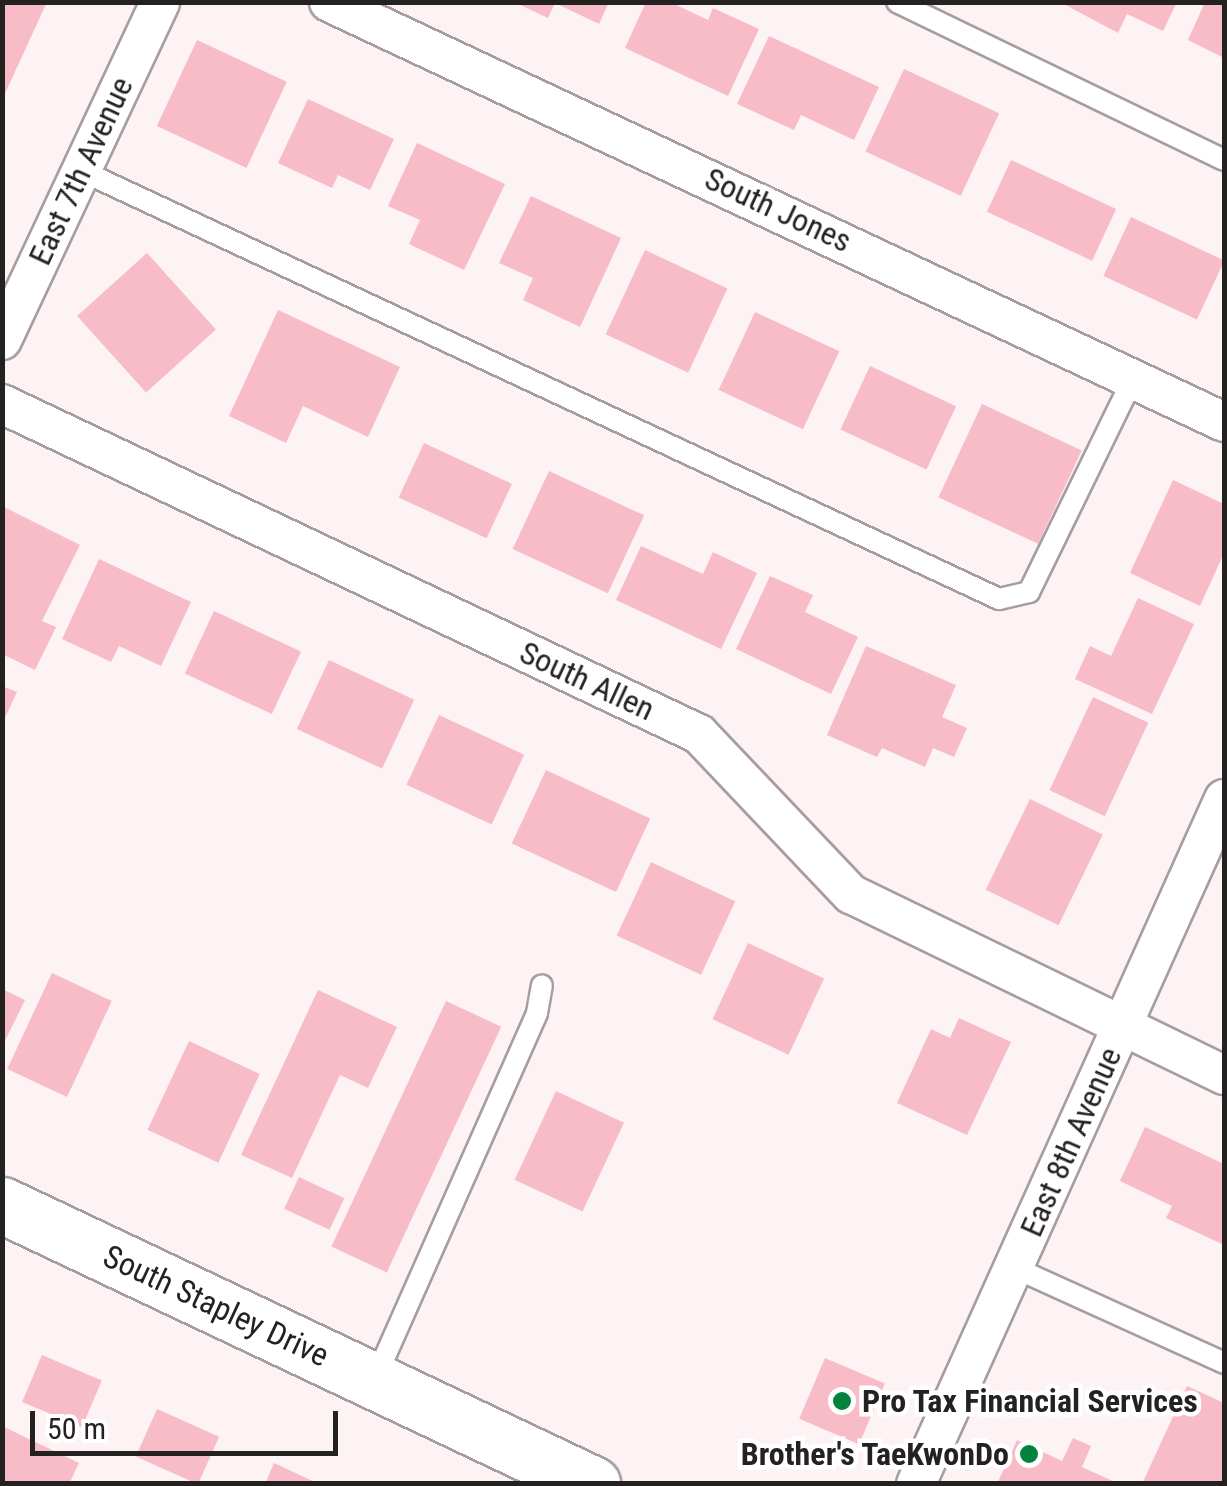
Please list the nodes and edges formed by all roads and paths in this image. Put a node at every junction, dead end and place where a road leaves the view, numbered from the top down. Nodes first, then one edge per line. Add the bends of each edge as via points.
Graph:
1 (160, 2) edge
2 (329, 2) edge
3 (897, 2) edge
4 (1224, 160) edge
5 (82, 171) junction
6 (2, 340) edge
7 (1134, 376) junction
8 (2, 404) edge
9 (1224, 422) edge
10 (1224, 799) edge
11 (542, 985) dead end
12 (1122, 1028) junction
13 (1224, 1075) edge
14 (2, 1205) edge
15 (1015, 1268) junction
16 (1224, 1363) edge
17 (374, 1381) junction
18 (592, 1484) edge
19 (916, 1484) edge

1 - 5 street, East 7th Avenue
2 - 7 street, South Jones
3 - 4 lane
5 - 6 street, East 7th Avenue
5 - 7 lane via 1000,599 1029,592
7 - 9 street, South Jones
8 - 12 street, South Allen via 699,734 852,894
10 - 12 street, East 8th Avenue
11 - 17 lane via 537,1013
12 - 13 street, South Allen
12 - 15 street, East 8th Avenue
14 - 17 main road, South Stapley Drive
15 - 16 lane
15 - 19 street, East 8th Avenue
17 - 18 main road, South Stapley Drive

